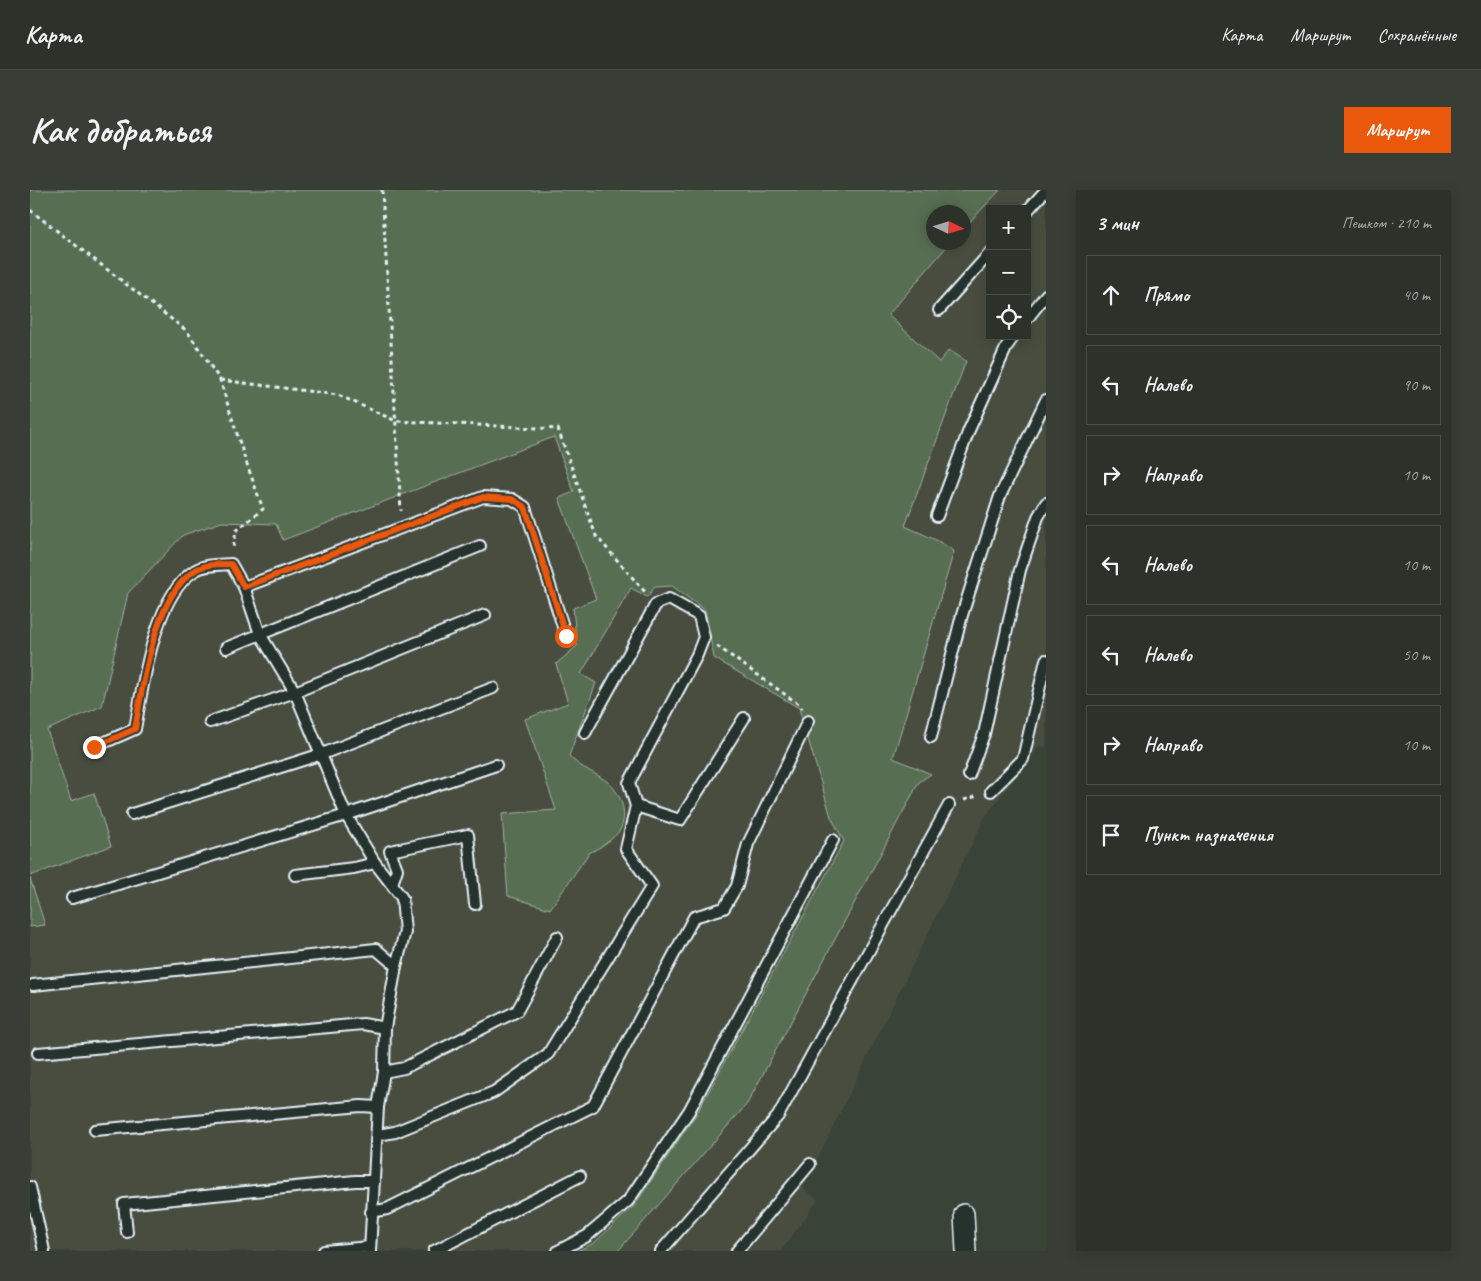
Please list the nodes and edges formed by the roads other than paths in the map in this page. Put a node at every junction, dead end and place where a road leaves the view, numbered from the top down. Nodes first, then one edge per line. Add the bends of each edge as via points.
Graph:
1 (1046, 190) edge
2 (1031, 207) edge
3 (986, 257) edge
4 (1046, 295) edge
5 (939, 310) dead end
6 (1031, 314) edge
7 (1011, 340) edge
8 (1046, 400) edge
9 (1046, 503) edge
10 (937, 516) dead end
11 (480, 546) dead end
12 (244, 587) junction
13 (485, 615) dead end
14 (260, 634) junction
15 (566, 636) dead end
16 (226, 648) dead end
17 (1046, 660) edge
18 (493, 688) dead end
19 (295, 692) junction
20 (744, 718) dead end
21 (808, 721) dead end
22 (210, 722) dead end
23 (585, 733) dead end
24 (931, 737) dead end
25 (94, 747) dead end
26 (322, 754) junction
27 (496, 765) dead end
28 (969, 775) dead end
29 (991, 791) road end
30 (949, 804) road end
31 (636, 806) junction
32 (132, 814) dead end
33 (346, 814) junction
34 (833, 840) dead end
35 (375, 863) junction
36 (295, 875) dead end
37 (392, 884) junction
38 (72, 898) dead end
39 (475, 904) dead end
40 (557, 938) dead end
41 (396, 966) junction
42 (33, 985) dead end
43 (385, 1028) junction
44 (38, 1054) dead end
45 (384, 1072) junction
46 (378, 1106) junction
47 (95, 1130) dead end
48 (378, 1135) junction
49 (810, 1164) dead end
50 (580, 1176) dead end
51 (374, 1181) junction
52 (30, 1187) edge
53 (371, 1212) junction
54 (964, 1214) dead end
55 (127, 1232) dead end
56 (370, 1249) edge
57 (44, 1251) edge
58 (324, 1251) edge
59 (434, 1251) edge
60 (558, 1251) edge
61 (661, 1251) edge
62 (737, 1251) edge
63 (966, 1251) edge

1 - 2 lane
3 - 5 lane
4 - 6 lane
7 - 10 lane via 969,430
8 - 24 lane via 1000,496 962,615
9 - 28 lane via 1020,570 984,734
11 - 14 lane
12 - 14 lane
12 - 15 lane via 483,497 512,499 525,507
12 - 25 lane via 231,564 206,566 182,581 156,628 135,729
13 - 19 lane
14 - 16 lane
14 - 19 lane
17 - 29 lane via 1023,759
18 - 26 lane
19 - 22 lane
19 - 26 lane
20 - 31 lane via 680,820
21 - 53 lane via 748,844 738,886 724,908 694,917 592,1106 387,1209
23 - 31 lane via 656,604 669,598 700,616 704,637 697,655 629,783
26 - 32 lane
26 - 33 lane
27 - 33 lane
30 - 61 lane via 778,1116
31 - 48 lane via 626,849 652,886 548,1054 494,1092 395,1132
33 - 35 lane
33 - 38 lane
34 - 60 lane via 689,1111 628,1201 587,1236
35 - 36 lane
35 - 37 lane
37 - 39 lane via 397,869 390,852 468,835
37 - 41 lane via 402,898 405,932
40 - 45 lane via 517,1011 404,1068
41 - 42 lane via 376,949
41 - 43 lane
43 - 44 lane via 363,1024
43 - 45 lane
45 - 46 lane
46 - 47 lane
46 - 48 lane
48 - 51 lane
49 - 62 lane
50 - 59 lane
51 - 53 lane
51 - 55 lane via 124,1204
52 - 57 lane
53 - 56 lane
54 - 63 street
56 - 58 lane

